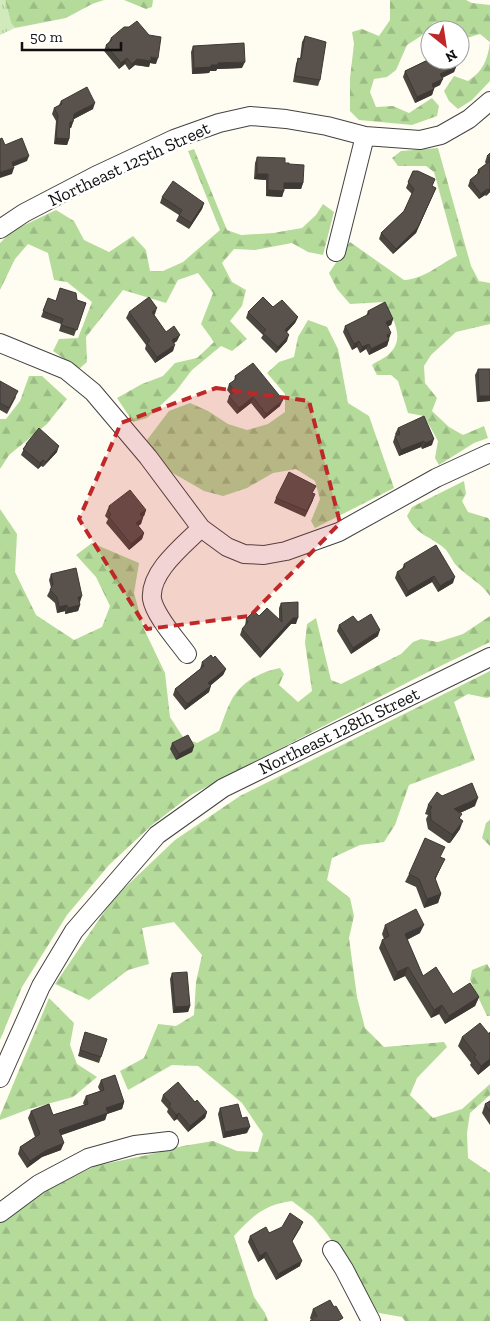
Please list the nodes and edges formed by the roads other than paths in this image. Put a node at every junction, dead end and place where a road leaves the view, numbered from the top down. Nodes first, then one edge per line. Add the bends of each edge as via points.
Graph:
1 (490, 101) edge
2 (365, 136) junction
3 (0, 229) edge
4 (336, 252) dead end
5 (0, 343) edge
6 (490, 453) edge
7 (201, 528) junction
8 (187, 654) dead end
9 (490, 657) edge
10 (0, 1078) edge
11 (169, 1140) dead end
12 (0, 1213) edge
13 (332, 1250) dead end
14 (371, 1321) edge

1 - 2 street, Northeast 125th Street via 469,119 441,135 420,140
2 - 3 street, Northeast 125th Street via 286,119 250,116 219,123 174,139 104,172
2 - 4 street
5 - 7 street via 66,370 94,392
6 - 7 street via 436,478 339,532 286,551 244,554 227,547
7 - 8 street via 165,564 154,583 152,599 159,615
9 - 10 street, Northeast 128th Street via 223,788 156,835 74,931 41,986
11 - 12 street via 88,1158 40,1184
13 - 14 street

